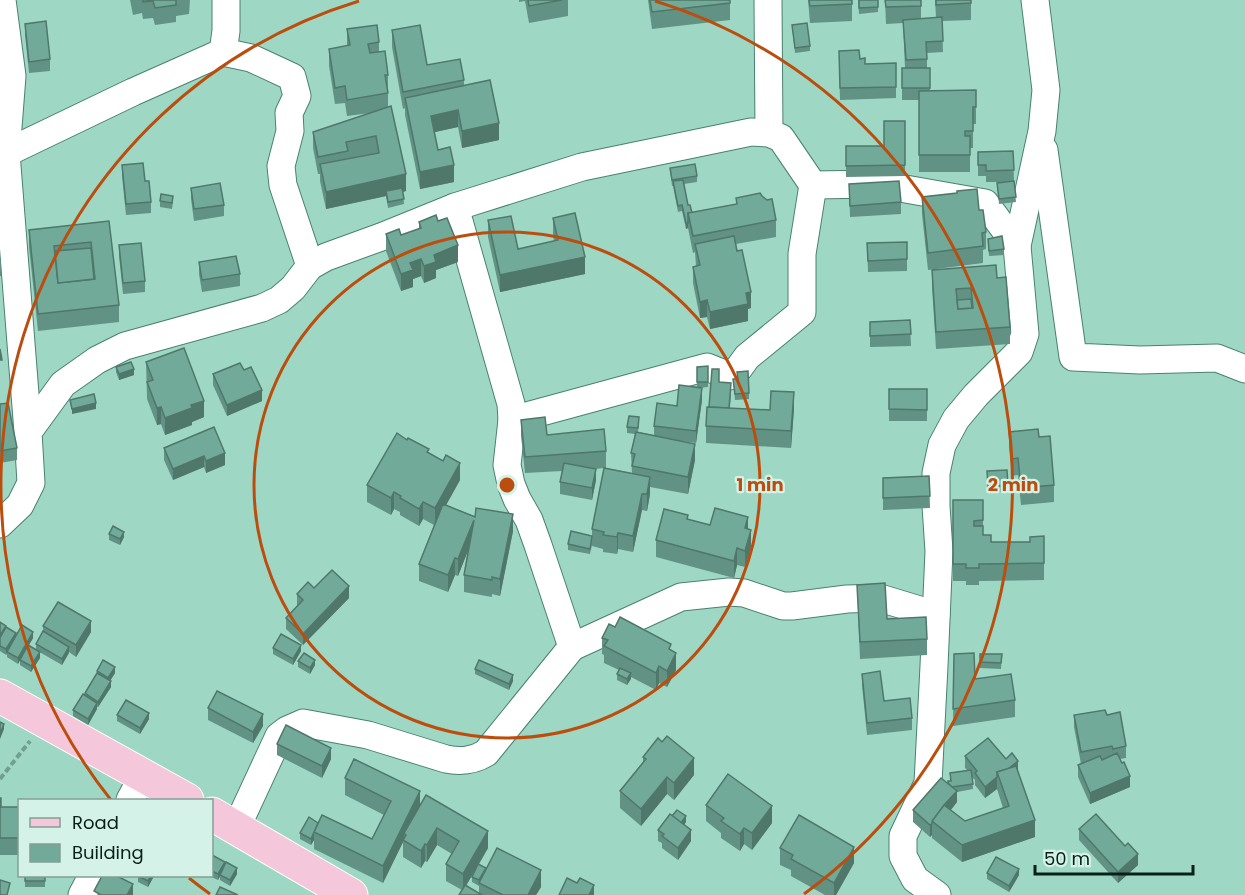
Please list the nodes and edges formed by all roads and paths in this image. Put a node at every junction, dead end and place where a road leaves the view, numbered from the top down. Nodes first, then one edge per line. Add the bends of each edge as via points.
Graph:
1 (2, 0) edge
2 (226, 0) edge
3 (768, 0) edge
4 (1035, 0) edge
5 (224, 52) junction
6 (1042, 131) junction
7 (769, 133) junction
8 (6, 153) junction
9 (813, 185) junction
10 (455, 207) junction
11 (1017, 246) junction
12 (310, 267) junction
13 (1245, 369) edge
14 (512, 420) junction
15 (28, 432) junction
16 (0, 524) edge
17 (936, 615) junction
18 (572, 647) junction
19 (0, 696) edge
20 (45, 721) junction
21 (0, 779) edge
22 (136, 788) edge
23 (178, 799) edge
24 (213, 815) edge
25 (243, 832) junction
26 (91, 877) edge
27 (82, 895) edge
28 (351, 895) edge
29 (937, 895) edge

1 - 8 street via 12,76
2 - 5 street
3 - 7 street
4 - 6 street via 1046,90
5 - 8 street
5 - 12 street via 251,58 292,77 297,96 288,113 290,131 281,166 283,185
6 - 11 street
6 - 13 street via 1073,357 1217,358
7 - 9 street via 781,138
7 - 10 street via 751,132 582,167
8 - 15 street
9 - 11 street via 878,184 985,202
9 - 14 street via 802,254 802,312 729,376 707,368
10 - 12 street via 326,257
10 - 14 street via 505,381
11 - 17 street via 1025,334 1019,352 956,419 942,445 936,473
12 - 15 street via 279,300 262,308 125,346 97,360 63,384
14 - 18 street via 507,465 511,484 535,533
15 - 16 street via 31,483 20,505
17 - 18 street via 880,598 783,606 744,593 710,593 681,597
17 - 29 street via 928,783 903,836 903,856 915,879
18 - 25 street via 478,758 446,759 368,735 303,723 287,730 279,736 241,818
19 - 20 main road
20 - 21 path
20 - 22 main road
22 - 23 main road
24 - 25 main road
25 - 28 main road
26 - 27 street

